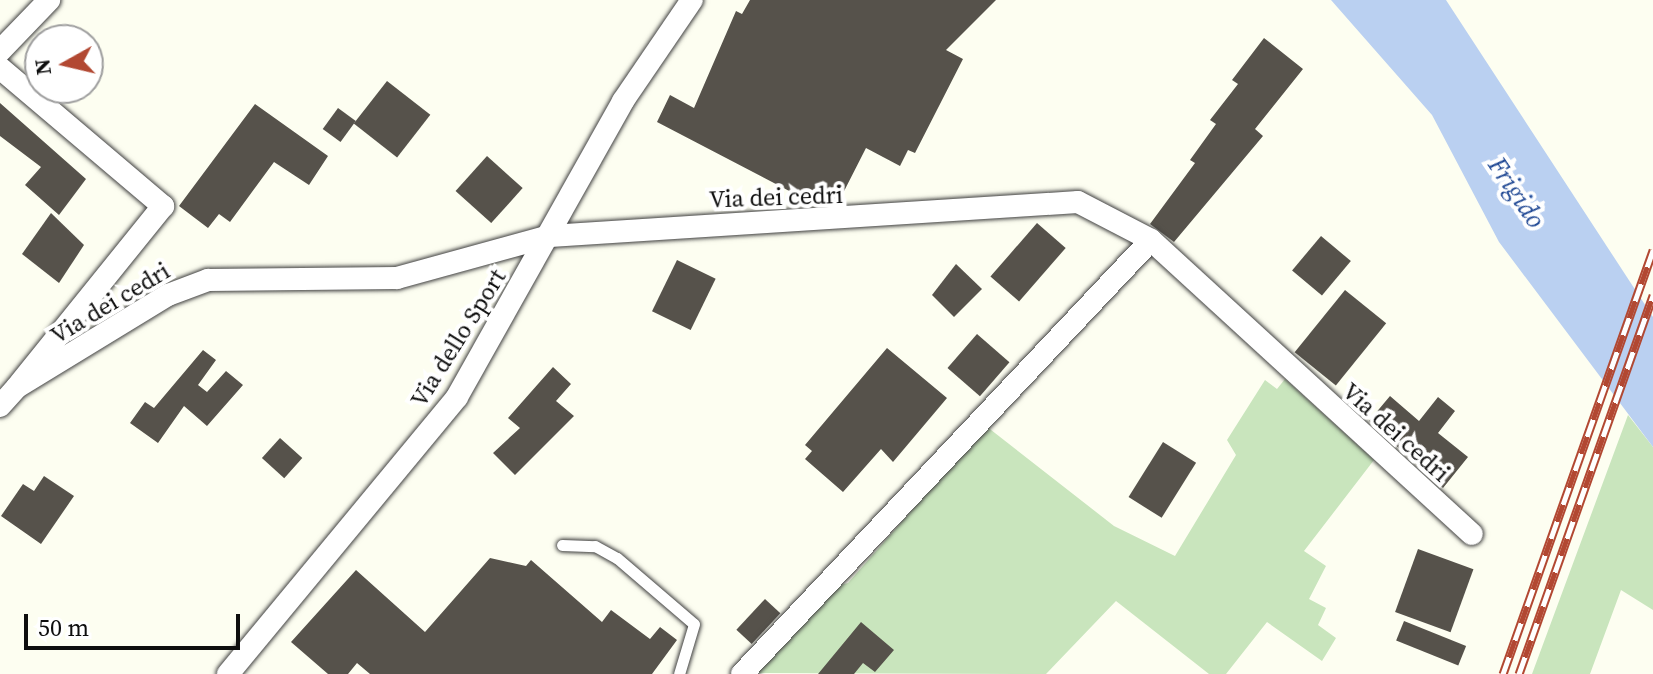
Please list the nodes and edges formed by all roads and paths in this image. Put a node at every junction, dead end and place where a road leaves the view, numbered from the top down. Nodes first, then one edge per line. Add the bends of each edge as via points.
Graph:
1 (49, 0) edge
2 (692, 0) edge
3 (0, 51) edge
4 (0, 68) edge
5 (550, 236) junction
6 (1151, 240) junction
7 (17, 387) junction
8 (0, 406) edge
9 (1472, 534) dead end
10 (562, 545) dead end
11 (228, 674) edge
12 (679, 674) edge
13 (742, 674) edge

1 - 3 street
2 - 5 street, Via dello Sport via 623,101
4 - 7 street via 163,206
5 - 6 street, Via dei cedri via 1078,202
5 - 7 street, Via dei cedri via 397,278 192,284
5 - 11 street, Via dello Sport via 457,397
6 - 9 street, Via dei cedri
6 - 13 street
7 - 8 street, Via dei cedri
10 - 12 lane via 595,546 617,558 694,624

